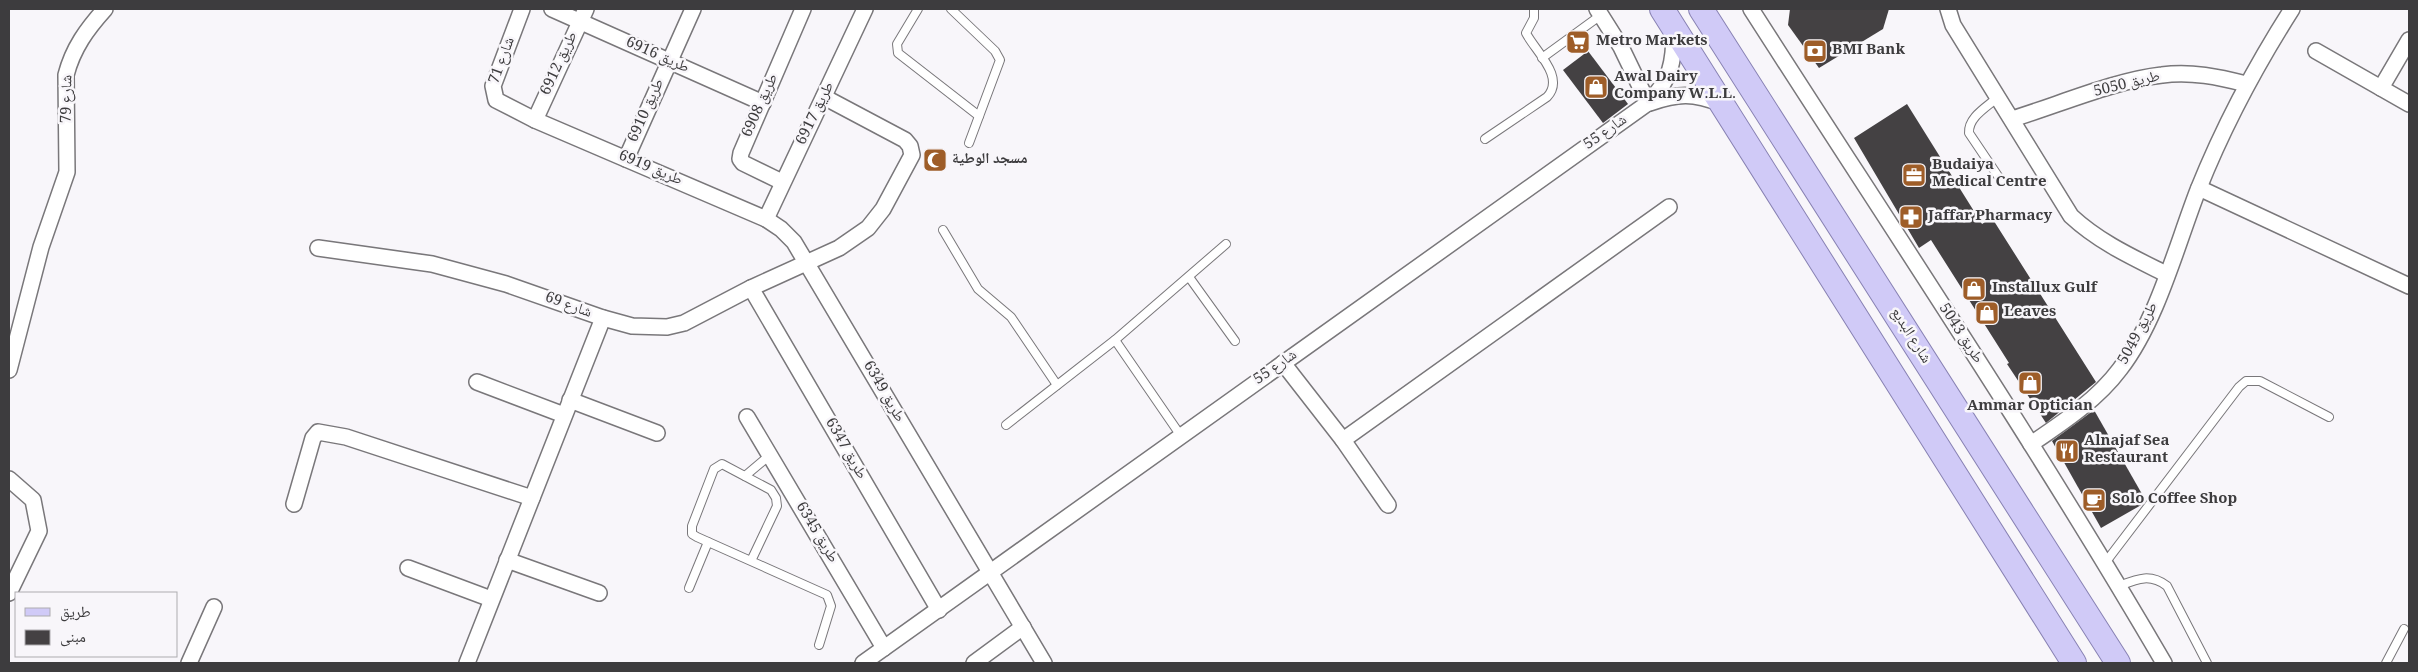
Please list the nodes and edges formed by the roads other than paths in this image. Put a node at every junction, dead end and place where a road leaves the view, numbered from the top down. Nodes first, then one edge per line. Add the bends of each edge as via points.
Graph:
1 (106, 9) edge
2 (522, 9) edge
3 (552, 9) edge
4 (693, 9) edge
5 (803, 9) edge
6 (864, 9) edge
7 (918, 9) edge
8 (951, 9) edge
9 (1534, 9) edge
10 (1701, 9) edge
11 (1750, 9) edge
12 (1948, 9) edge
13 (2292, 9) edge
14 (1599, 12) edge
15 (583, 15) edge
16 (1668, 18) edge
17 (2409, 40) edge
18 (2316, 51) dead end
19 (1542, 58) junction
20 (669, 62) junction
21 (2246, 84) junction
22 (2381, 88) junction
23 (1998, 97) junction
24 (824, 98) junction
25 (763, 103) junction
26 (1648, 103) junction
27 (1723, 104) junction
28 (2409, 104) edge
29 (979, 116) junction
30 (2012, 119) junction
31 (535, 120) junction
32 (1485, 139) dead end
33 (969, 143) dead end
34 (626, 159) junction
35 (782, 182) junction
36 (2002, 182) dead end
37 (2199, 188) junction
38 (1669, 207) dead end
39 (766, 219) junction
40 (944, 230) dead end
41 (1226, 244) dead end
42 (318, 248) dead end
43 (808, 263) junction
44 (2166, 274) junction
45 (1188, 277) junction
46 (2409, 286) edge
47 (752, 288) junction
48 (603, 318) junction
49 (1115, 340) junction
50 (1235, 341) dead end
51 (1283, 363) junction
52 (9, 370) edge
53 (477, 382) dead end
54 (1057, 385) junction
55 (570, 400) junction
56 (564, 415) junction
57 (747, 417) dead end
58 (2329, 417) dead end
59 (1006, 425) dead end
60 (657, 433) dead end
61 (1181, 436) junction
62 (1344, 440) junction
63 (2031, 444) junction
64 (770, 455) junction
65 (746, 476) junction
66 (9, 479) edge
67 (532, 498) junction
68 (294, 504) dead end
69 (1388, 505) dead end
70 (708, 542) junction
71 (507, 560) junction
72 (751, 561) junction
73 (2105, 563) junction
74 (408, 568) dead end
75 (990, 574) junction
76 (2119, 586) junction
77 (689, 588) dead end
78 (9, 593) edge
79 (599, 593) dead end
80 (491, 599) junction
81 (214, 606) dead end
82 (939, 610) junction
83 (1023, 627) junction
84 (2404, 629) dead end
85 (819, 644) dead end
86 (884, 648) junction
87 (190, 663) edge
88 (467, 663) edge
89 (863, 663) edge
90 (974, 663) edge
91 (1044, 663) edge
92 (2074, 663) edge
93 (2118, 663) edge
94 (2164, 663) edge
95 (2207, 663) edge
96 (2386, 663) edge

1 - 52 street, شارع 79 via 76,46 66,75 67,172 41,247
2 - 31 street, شارع 71 via 493,91 500,103
3 - 15 street, طريق 6916
4 - 20 street, طريق 6910
5 - 25 street, طريق 6908
6 - 24 street, طريق 6917
7 - 29 lane via 897,44 898,52
8 - 29 lane via 996,51 1000,60
9 - 19 lane via 1534,18 1526,33
10 - 93 main road, شارع البديع
11 - 63 street, طريق 5043
12 - 23 street via 1953,25
13 - 21 street, طريق 5049
14 - 19 lane
14 - 26 street via 1621,47
15 - 20 street, طريق 6916
15 - 31 street, طريق 6912
16 - 26 street, شارع 55 via 1674,54 1671,70 1661,90
16 - 27 main road
17 - 22 street
18 - 22 street
19 - 32 lane via 1553,76 1551,92
20 - 25 street, طريق 6916
20 - 34 street, طريق 6910
21 - 30 street, طريق 5050 via 2219,77 2163,74
21 - 37 street, طريق 5049
22 - 28 street
23 - 30 street
23 - 36 lane via 1972,120 1969,133
24 - 35 street, طريق 6917
24 - 43 street, شارع 69 via 908,142 912,155 883,209 868,228 839,248
25 - 35 street, طريق 6908 via 740,159
26 - 27 street, شارع 55 via 1682,94
26 - 51 street, شارع 55
27 - 92 main road
29 - 33 lane
30 - 44 street via 2071,216 2108,245
31 - 34 street, طريق 6919
34 - 39 street, طريق 6919
35 - 39 street, طريق 6917
37 - 44 street, طريق 5049
37 - 46 street
38 - 62 street
39 - 43 street, طريق 6349 via 781,228
40 - 54 lane via 983,296 1010,317
41 - 45 lane
42 - 48 street, شارع 69 via 394,257 469,273
43 - 47 street, شارع 69
43 - 75 street, طريق 6349
44 - 63 street, طريق 5049 via 2154,311 2120,370 2078,412
45 - 49 lane
45 - 50 lane
47 - 48 street, شارع 69 via 684,323 668,327 632,326
47 - 82 street, طريق 6347
48 - 55 street
49 - 54 lane
49 - 61 lane
51 - 61 street, شارع 55
51 - 62 street
53 - 56 street
54 - 59 lane
55 - 56 street
55 - 60 street
56 - 67 street
57 - 64 street, طريق 6345
58 - 73 lane via 2260,381 2242,384
61 - 75 street, شارع 55
62 - 69 street
63 - 73 street, طريق 5043
64 - 65 lane
64 - 86 street, طريق 6345
65 - 70 lane via 726,464 714,469 692,526 694,536
65 - 72 lane via 771,490 777,502
66 - 78 street via 33,500 38,531
67 - 68 street via 346,437 318,432 313,438
67 - 71 street
70 - 72 lane
70 - 77 lane
71 - 79 street
71 - 80 street
72 - 85 lane via 830,598 831,606
73 - 76 street, طريق 5043
74 - 80 street
75 - 82 street, شارع 55
75 - 83 street
76 - 94 street, طريق 5043
76 - 95 lane via 2147,577 2167,586
80 - 88 street
81 - 87 street
82 - 86 street, شارع 55
83 - 90 street
83 - 91 street
84 - 96 lane
86 - 89 street, شارع 55

